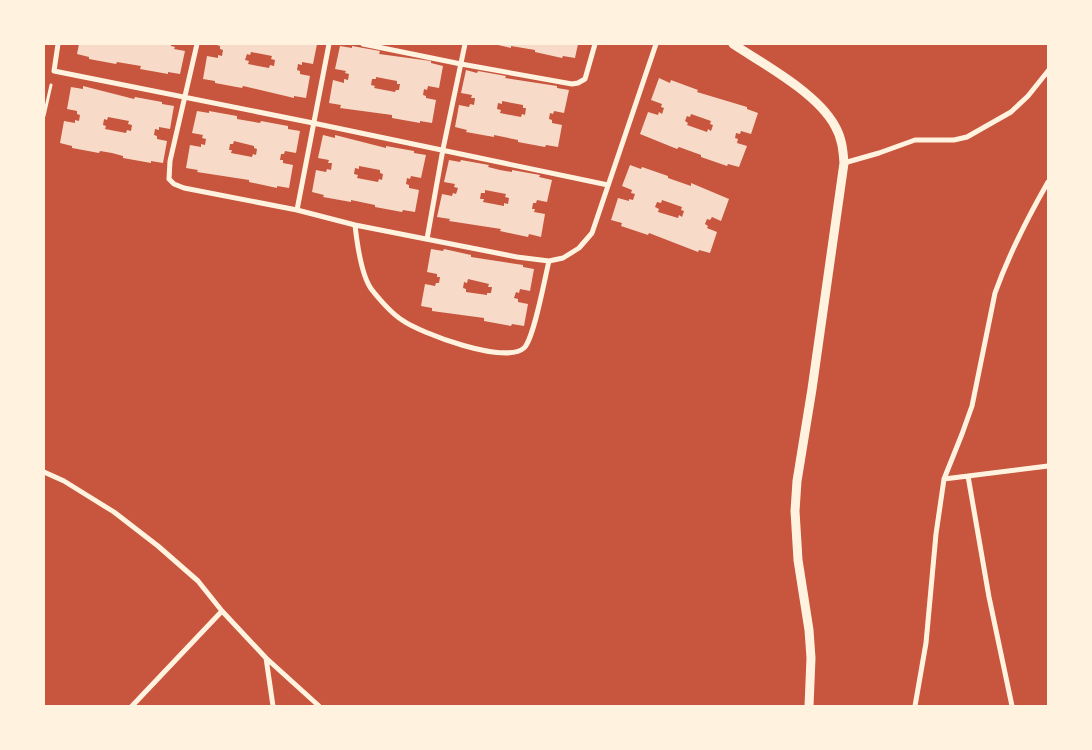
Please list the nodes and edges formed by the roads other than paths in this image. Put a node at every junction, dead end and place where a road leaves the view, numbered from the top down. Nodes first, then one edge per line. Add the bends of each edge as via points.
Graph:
1 (58, 44) edge
2 (197, 44) edge
3 (329, 44) edge
4 (363, 44) edge
5 (465, 44) edge
6 (595, 44) edge
7 (656, 44) edge
8 (734, 44) edge
9 (461, 64) junction
10 (1048, 71) edge
11 (185, 98) junction
12 (314, 123) junction
13 (443, 150) junction
14 (844, 164) junction
15 (1048, 182) edge
16 (608, 185) junction
17 (297, 210) junction
18 (355, 225) junction
19 (427, 239) junction
20 (548, 261) junction
21 (1048, 466) edge
22 (44, 472) edge
23 (968, 476) junction
24 (944, 479) junction
25 (222, 611) junction
26 (266, 658) junction
27 (132, 706) edge
28 (273, 706) edge
29 (319, 706) edge
30 (809, 706) edge
31 (915, 706) edge
32 (1012, 706) edge

1 - 11 street via 54,71
2 - 11 street
3 - 12 street
4 - 9 street
5 - 9 street
6 - 9 street via 585,79 572,84
7 - 16 street
8 - 14 street via 800,89 824,110 836,127 843,146
9 - 13 street
10 - 14 street via 1011,112 967,137 915,140
11 - 12 street
11 - 17 street via 170,161 169,179 174,184
12 - 13 street
12 - 17 street
13 - 16 street
13 - 19 street
14 - 30 street via 797,481 798,560 811,658
15 - 24 street via 998,285 972,406
16 - 20 street via 592,233 579,248 563,258
17 - 18 street
18 - 19 street
18 - 20 street via 358,251 371,289 400,319 416,329 481,350 497,352 524,348 532,333
19 - 20 street
21 - 23 street
22 - 25 street via 64,480 114,512 158,546 198,581
23 - 24 street
23 - 32 street
24 - 31 street via 926,643
25 - 26 street
25 - 27 street
26 - 28 street
26 - 29 street

